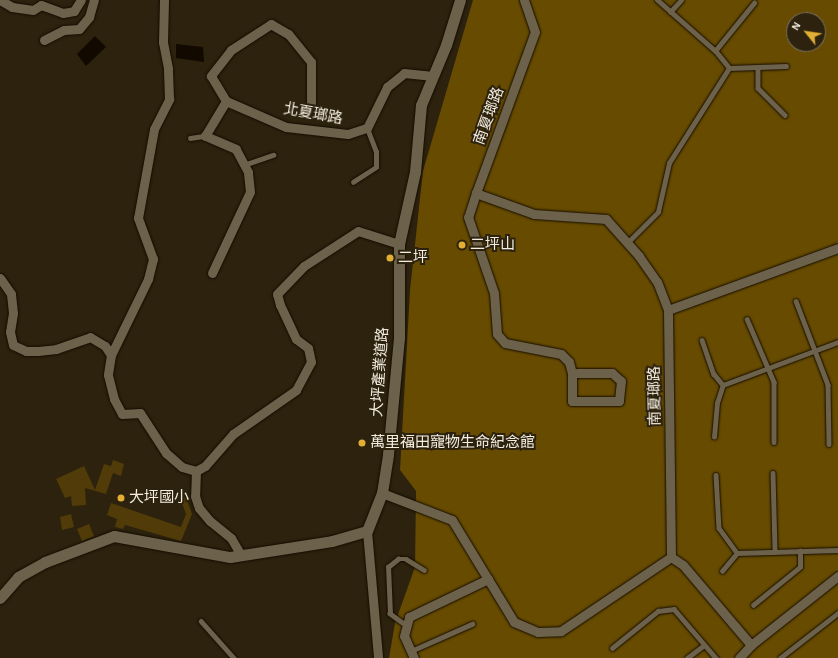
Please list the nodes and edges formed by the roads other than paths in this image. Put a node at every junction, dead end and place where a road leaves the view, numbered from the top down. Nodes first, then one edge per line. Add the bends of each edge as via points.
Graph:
1 (0, 0) edge
2 (81, 0) edge
3 (94, 0) edge
4 (164, 0) edge
5 (460, 0) edge
6 (524, 0) edge
7 (657, 0) edge
8 (681, 0) edge
9 (754, 3) dead end
10 (670, 12) junction
11 (44, 40) dead end
12 (715, 51) junction
13 (786, 66) dead end
14 (730, 68) junction
15 (758, 68) junction
16 (433, 76) junction
17 (226, 100) junction
18 (311, 105) dead end
19 (785, 115) dead end
20 (367, 128) junction
21 (205, 136) junction
22 (190, 138) dead end
23 (273, 155) dead end
24 (244, 165) junction
25 (354, 182) dead end
26 (476, 193) junction
27 (628, 243) junction
28 (399, 244) junction
29 (838, 248) edge
30 (212, 273) dead end
31 (0, 278) edge
32 (796, 302) dead end
33 (668, 310) junction
34 (747, 319) dead end
35 (702, 340) dead end
36 (838, 342) edge
37 (815, 351) junction
38 (111, 355) junction
39 (767, 368) junction
40 (572, 373) junction
41 (723, 385) junction
42 (714, 437) dead end
43 (774, 442) dead end
44 (829, 444) dead end
45 (196, 471) junction
46 (773, 472) dead end
47 (716, 475) dead end
48 (382, 493) junction
49 (367, 531) junction
50 (838, 550) edge
51 (800, 551) junction
52 (775, 552) junction
53 (737, 553) junction
54 (241, 555) junction
55 (671, 557) junction
56 (424, 570) dead end
57 (722, 571) dead end
58 (838, 576) edge
59 (488, 579) junction
60 (0, 598) edge
61 (753, 606) dead end
62 (838, 613) edge
63 (201, 621) dead end
64 (472, 624) dead end
65 (405, 625) junction
66 (704, 644) junction
67 (751, 645) junction
68 (612, 648) dead end
69 (412, 655) edge
70 (234, 658) edge
71 (378, 658) edge
72 (687, 658) edge
73 (716, 658) edge
74 (739, 658) edge
75 (780, 658) edge

1 - 2 street via 12,7 33,10 42,5 63,13 74,11
3 - 11 street via 88,17 79,28 64,30
4 - 38 street via 163,42 168,68 169,99 154,129 138,218 153,259 148,279
5 - 16 street, 大坪產業道路 via 457,15
6 - 26 street, 南夏瑯路 via 535,32
7 - 10 lane
8 - 10 lane
9 - 12 lane
10 - 12 lane
12 - 14 lane
13 - 15 lane
14 - 15 lane
14 - 27 lane via 669,163 658,212
15 - 19 lane via 758,88
16 - 20 street via 404,73 387,87
16 - 28 street, 大坪產業道路 via 421,105 415,172
17 - 18 street, 北夏瑯路 via 211,76 231,50 271,24 288,34 311,62
17 - 20 street, 北夏瑯路 via 286,127 348,134
17 - 21 street
20 - 25 lane via 376,152 376,167
21 - 22 lane
21 - 24 street via 236,149
23 - 24 lane
24 - 30 street via 248,172 250,192
26 - 27 street, 南夏瑯路 via 534,214 606,219
26 - 40 street via 468,217 494,293 498,334 505,343 561,354 569,362
27 - 33 street, 南夏瑯路 via 657,282
28 - 45 street via 358,230 304,266 277,294 296,339 308,348 311,362 296,390 233,434 206,466
28 - 48 street, 大坪產業道路 via 398,338
29 - 33 street
31 - 38 street via 11,294 13,313 10,332 14,345 26,351 38,351 56,349 90,337 105,346
32 - 37 lane
33 - 55 street, 南夏瑯路
34 - 39 lane
35 - 41 lane via 714,374
36 - 37 lane
37 - 39 lane
37 - 44 lane via 828,385
38 - 45 street via 108,374 114,399 122,414 140,413 166,453 182,467
39 - 41 lane
39 - 43 lane via 774,382
40 - 40 street via 612,374 621,381 619,401 572,400
41 - 42 lane via 717,403
45 - 54 street via 195,496 199,508 210,522 231,538
46 - 52 lane
47 - 53 lane via 719,528
48 - 49 street, 大坪產業道路
48 - 59 street via 452,520
49 - 54 street via 266,554
49 - 71 street
50 - 51 lane
51 - 52 lane
51 - 61 lane via 800,567
52 - 53 lane
53 - 57 lane
54 - 60 street via 216,555 114,536 45,562 18,577
55 - 59 street via 561,631 538,632 514,622
55 - 67 street via 683,565
56 - 65 lane via 406,559 398,559 388,567 390,614
58 - 67 street
59 - 65 street via 409,617
62 - 75 lane
63 - 70 lane
64 - 69 lane
65 - 69 street via 404,636
66 - 68 lane via 674,609 658,611
66 - 72 lane
66 - 73 lane
67 - 74 street

